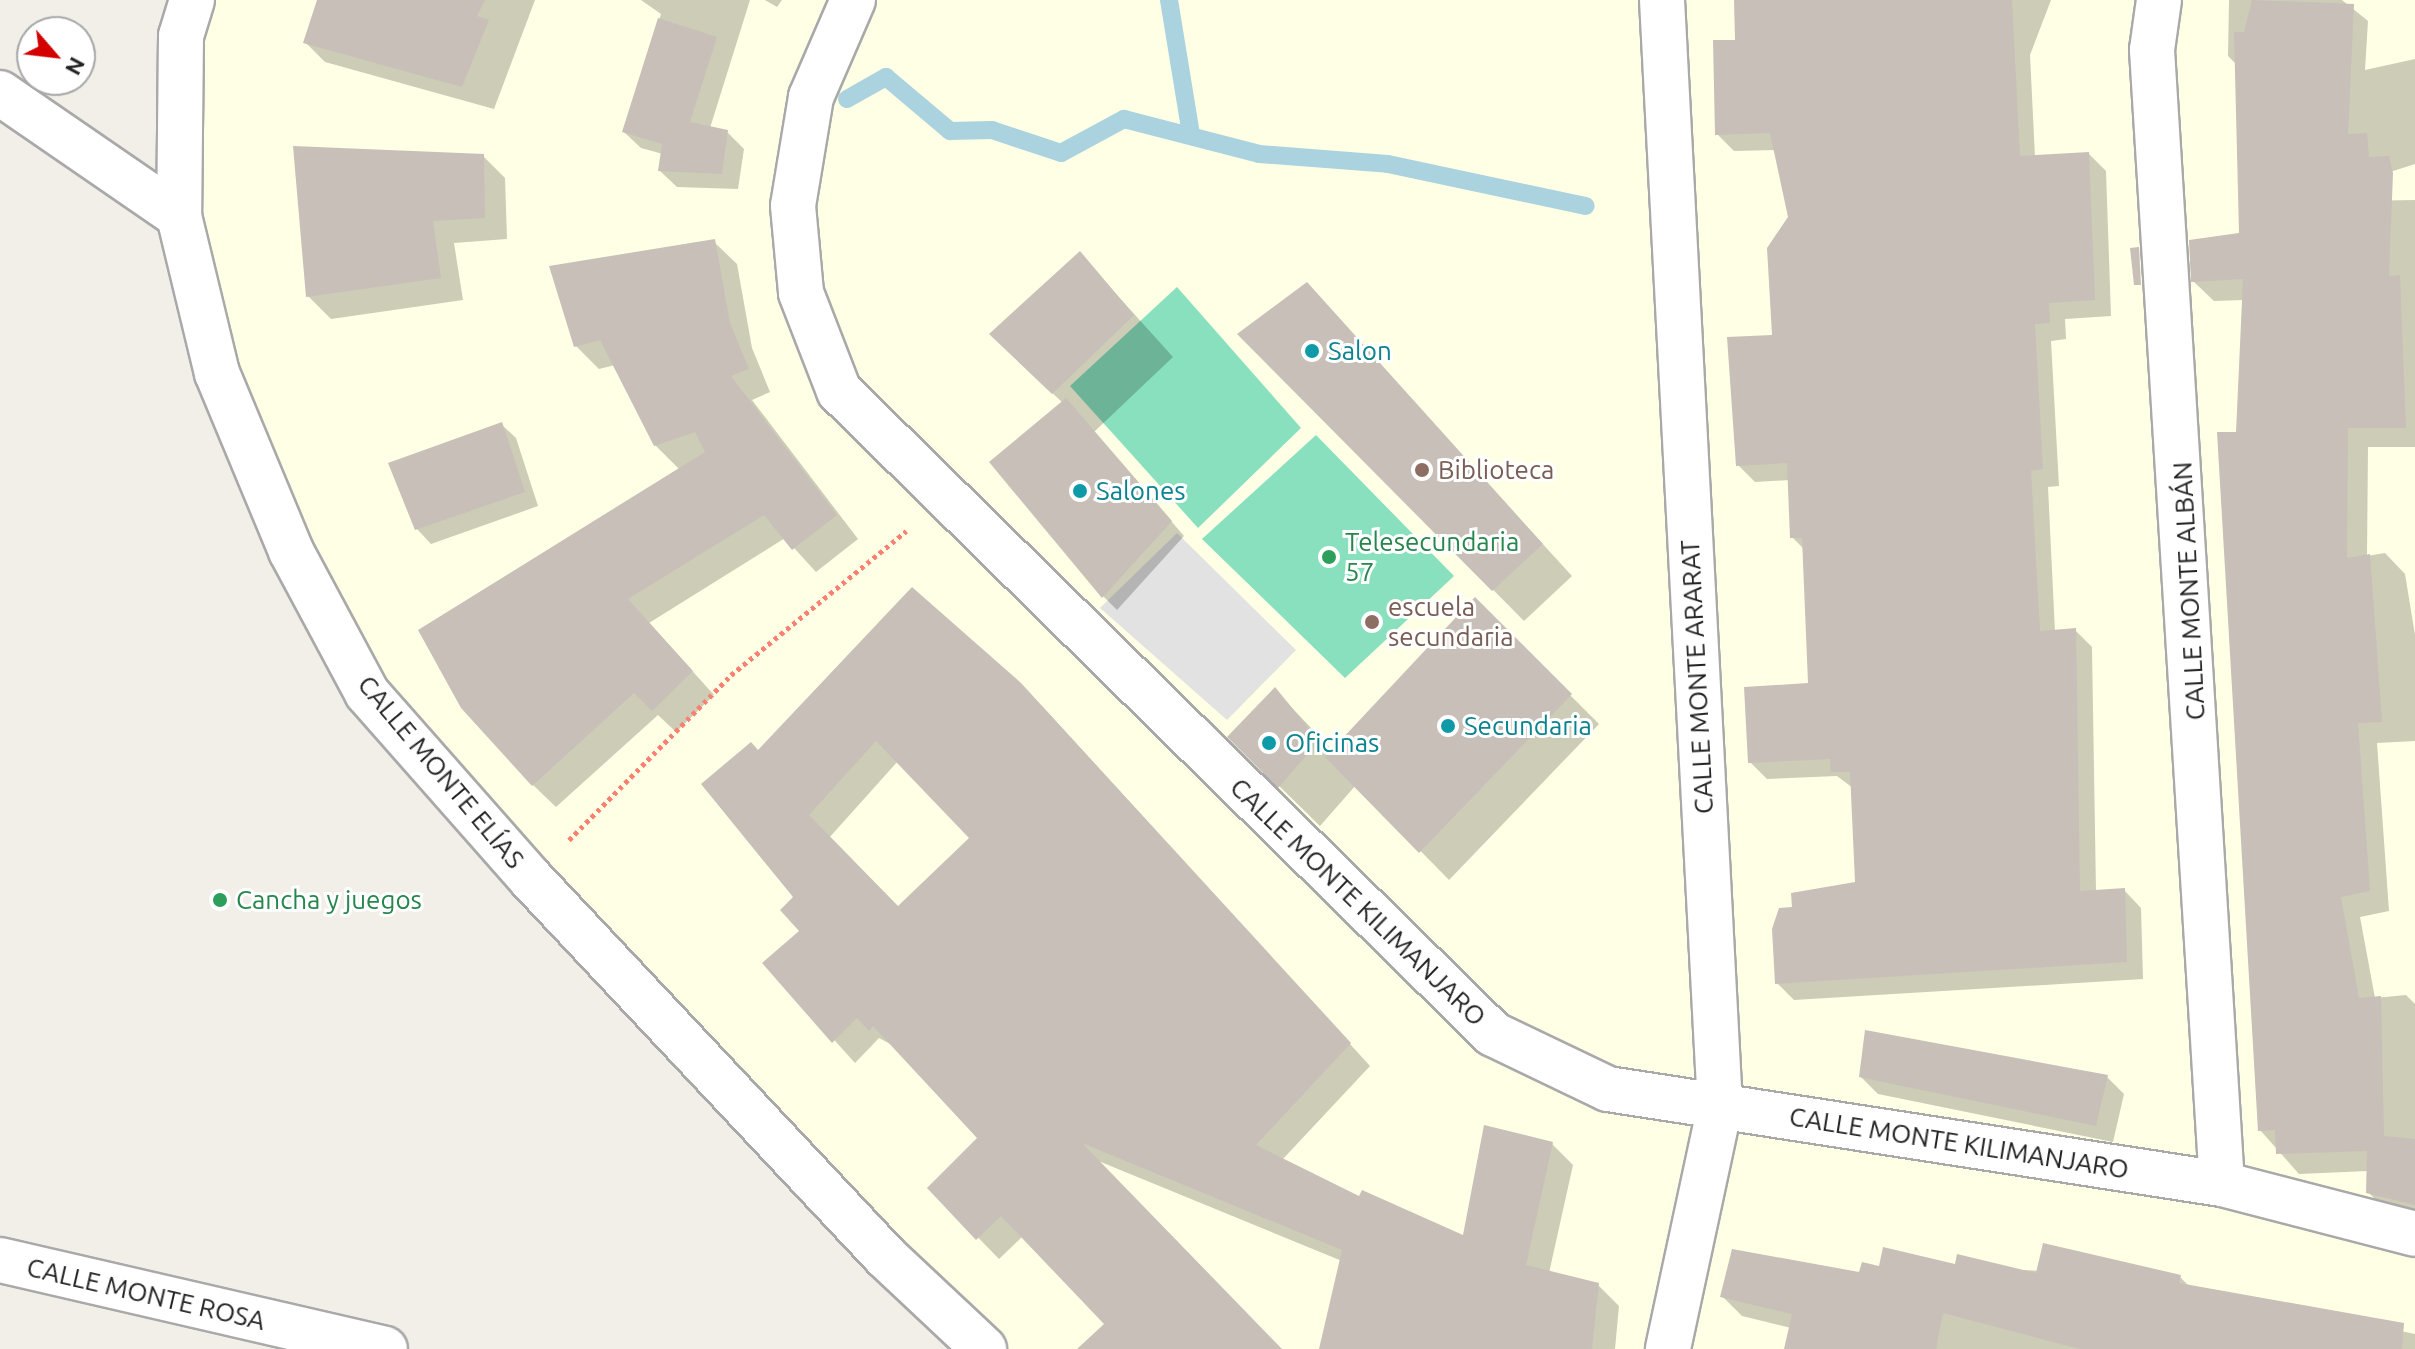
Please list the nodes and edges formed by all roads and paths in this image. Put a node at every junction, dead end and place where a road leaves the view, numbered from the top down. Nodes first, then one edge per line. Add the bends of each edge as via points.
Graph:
1 (192, 0) edge
2 (853, 0) edge
3 (1662, 0) edge
4 (2159, 0) edge
5 (0, 93) edge
6 (179, 216) junction
7 (947, 497) junction
8 (531, 879) junction
9 (1720, 1106) junction
10 (2222, 1184) junction
11 (2415, 1234) edge
12 (0, 1260) edge
13 (385, 1349) edge
14 (984, 1349) edge
15 (1668, 1349) edge

1 - 6 street, CALLE MONTE ELÍAS via 181,36
2 - 7 street, CALLE MONTE KILIMANJARO via 811,97 793,206 801,293 839,391
3 - 9 street, CALLE MONTE ARARAT
4 - 10 street, CALLE MONTE ALBÁN via 2152,50
5 - 6 street
6 - 8 street, CALLE MONTE ELÍAS via 217,373 291,551 367,693
7 - 8 path via 731,675
7 - 9 street, CALLE MONTE KILIMANJARO via 1493,1034 1608,1089
8 - 14 street, CALLE MONTE ELÍAS via 885,1256
9 - 10 street, CALLE MONTE KILIMANJARO
9 - 15 street, CALLE MONTE ARARAT
10 - 11 street, CALLE MONTE KILIMANJARO
12 - 13 street, CALLE MONTE ROSA

